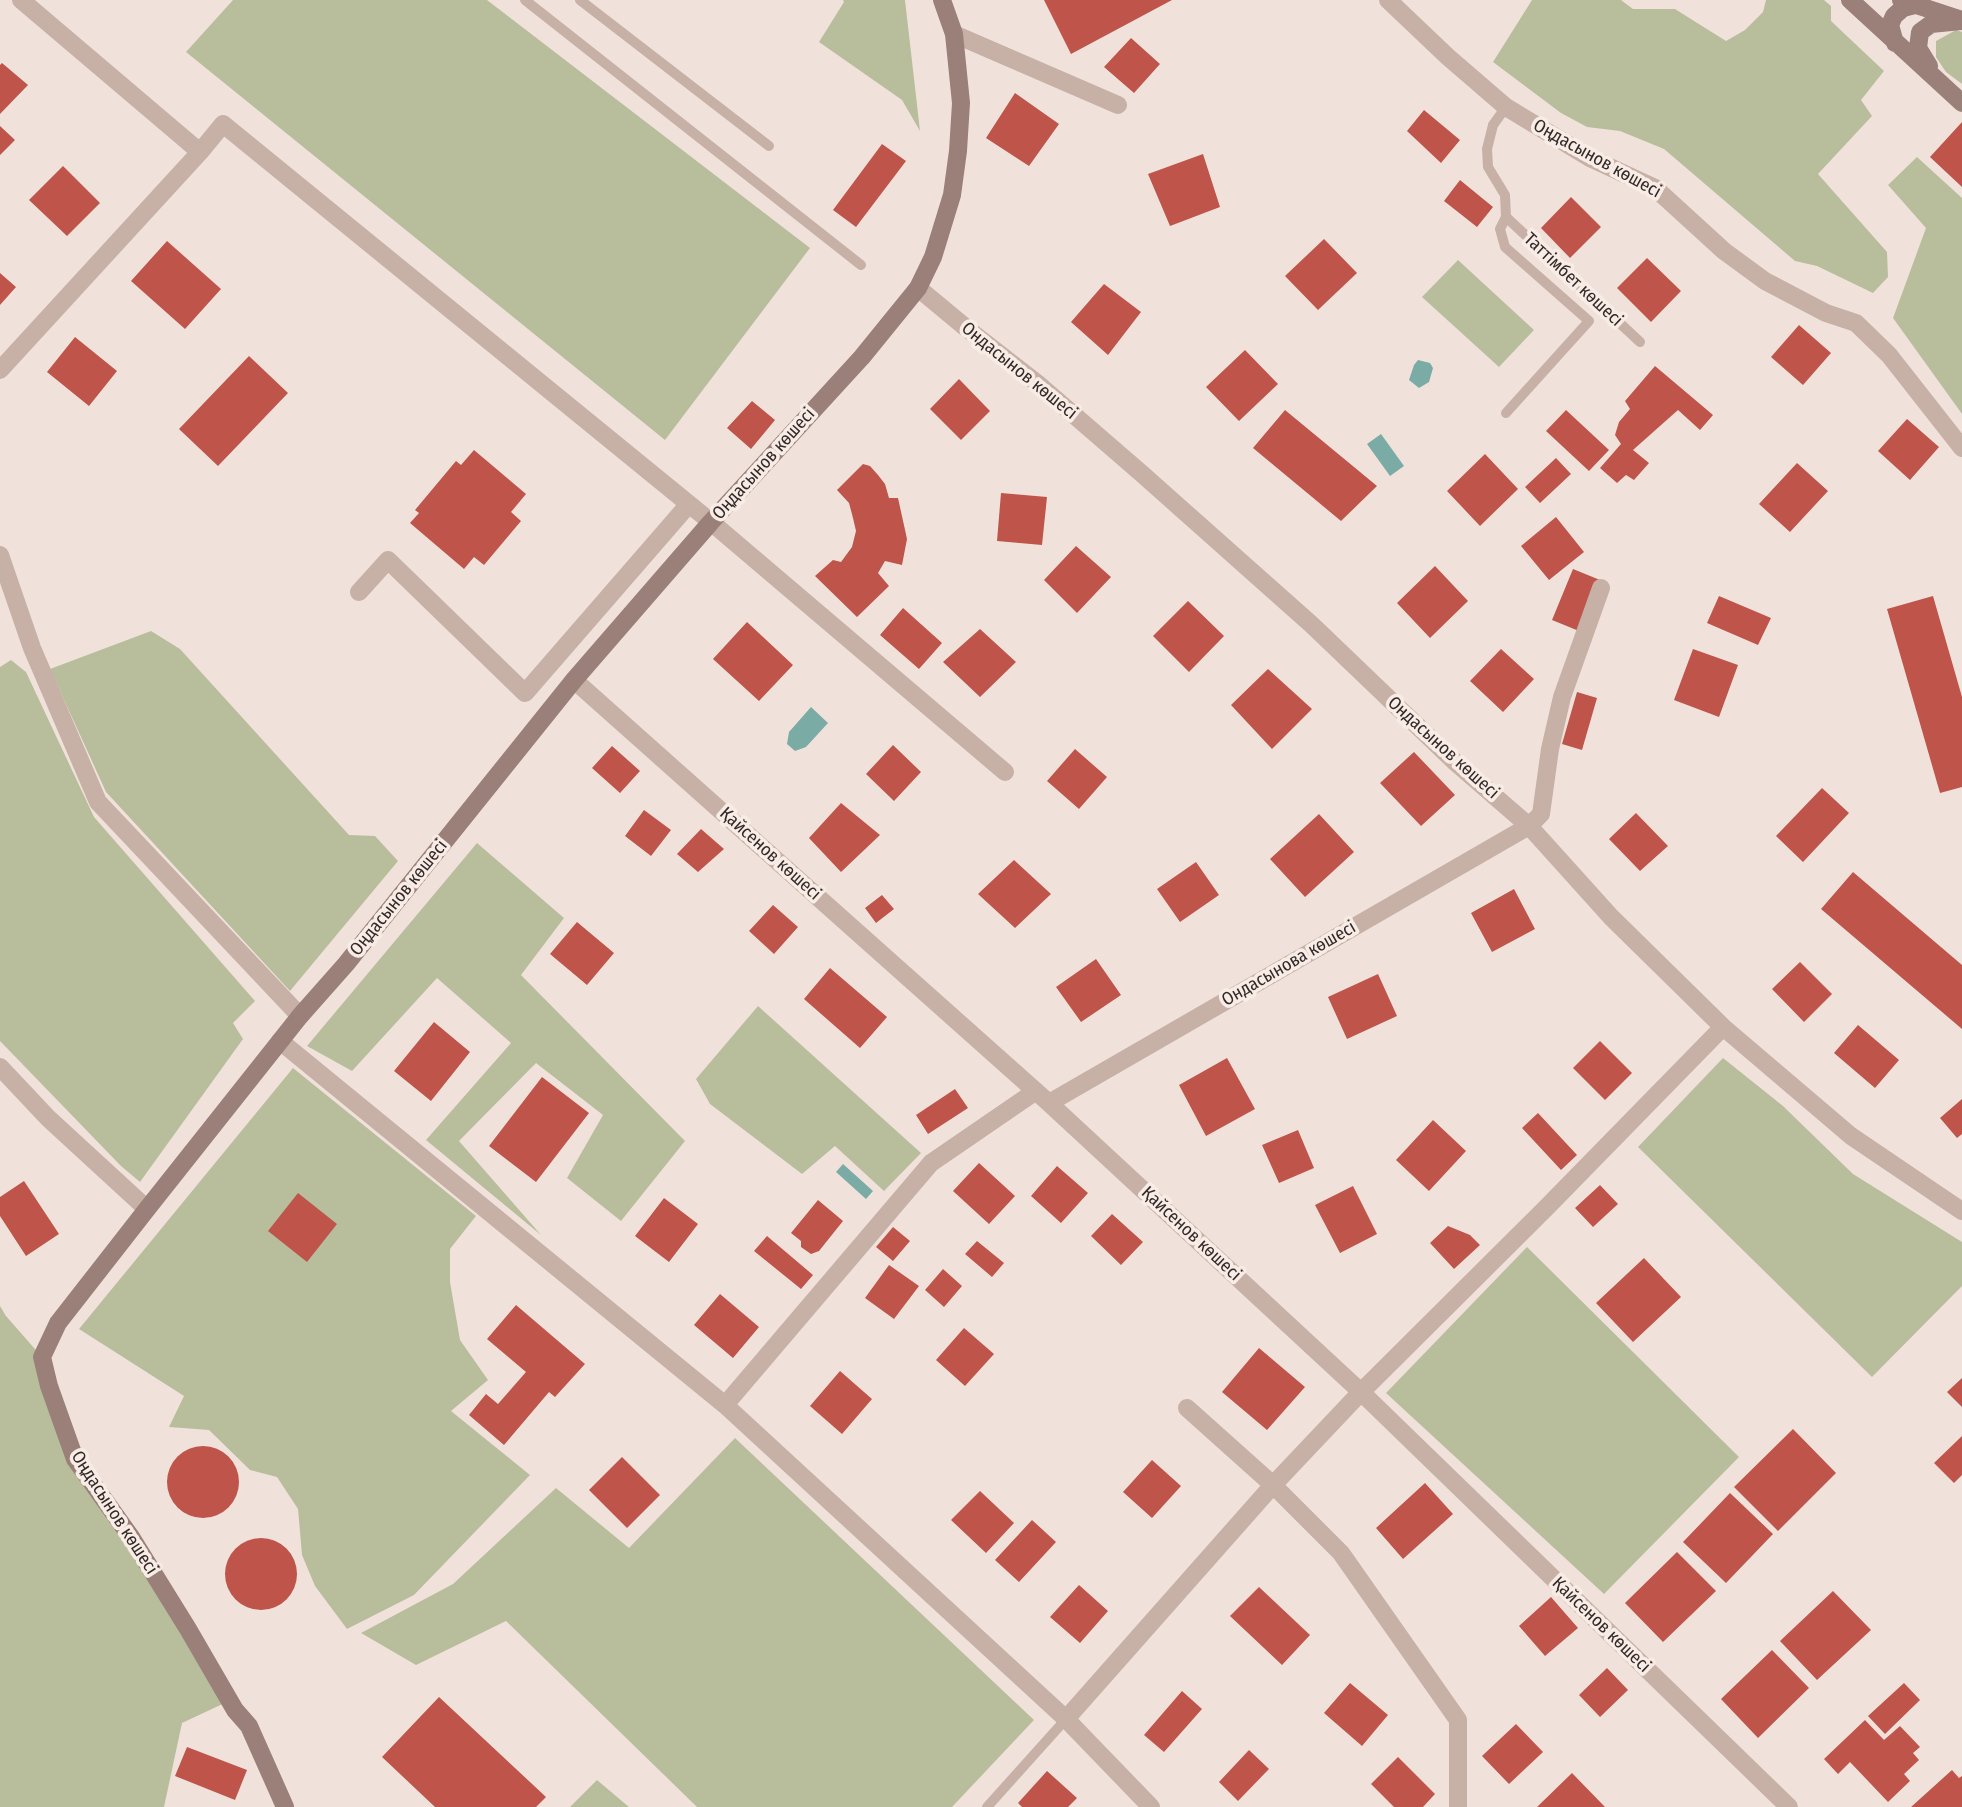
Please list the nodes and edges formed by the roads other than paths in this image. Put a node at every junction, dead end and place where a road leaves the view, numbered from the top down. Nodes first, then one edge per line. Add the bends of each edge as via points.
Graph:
1 (21, 0) edge
2 (525, 0) edge
3 (580, 0) edge
4 (942, 0) edge
5 (1388, 0) edge
6 (1850, 0) edge
7 (1908, 2) edge
8 (1962, 20) edge
9 (954, 34) junction
10 (1895, 43) junction
11 (1944, 89) junction
12 (1962, 103) edge
13 (1118, 105) dead end
14 (1506, 107) junction
15 (769, 146) dead end
16 (200, 152) junction
17 (1506, 217) junction
18 (861, 265) dead end
19 (918, 288) junction
20 (1640, 342) dead end
21 (0, 370) edge
22 (1506, 413) dead end
23 (1962, 448) edge
24 (689, 504) junction
25 (711, 522) junction
26 (0, 555) edge
27 (1601, 588) dead end
28 (359, 592) dead end
29 (574, 680) junction
30 (1005, 772) dead end
31 (1529, 825) junction
32 (300, 1017) junction
33 (1723, 1027) junction
34 (280, 1041) junction
35 (0, 1067) edge
36 (1043, 1097) junction
37 (147, 1209) junction
38 (1962, 1211) edge
39 (1361, 1392) junction
40 (725, 1405) junction
41 (1187, 1408) dead end
42 (1273, 1485) junction
43 (1066, 1719) junction
44 (285, 1807) edge
45 (987, 1807) edge
46 (1151, 1807) edge
47 (1458, 1807) edge
48 (1789, 1807) edge

1 - 16 street
2 - 18 lane
3 - 15 lane
4 - 9 street, Оңдасынов көшесі
5 - 14 street, Оңдасынов көшесі
6 - 10 street
7 - 8 street
7 - 10 street via 1890,25
8 - 11 street via 1931,24 1920,32 1918,48
9 - 13 street
9 - 19 street, Оңдасынов көшесі via 961,103 952,195
10 - 11 street
11 - 12 street
14 - 17 lane via 1493,125 1487,149 1488,167 1505,195
14 - 23 street, Оңдасынов көшесі via 1590,158 1655,188 1724,251 1765,281 1856,323 1889,355
16 - 21 street
16 - 24 street via 223,124
17 - 20 lane, Таттімбет көшесі
17 - 22 lane, Таттімбет көшесі via 1500,229 1505,247 1589,321
19 - 25 street, Оңдасынов көшесі via 862,357
19 - 31 street, Ондасынов көшесі via 1141,473
24 - 25 street
24 - 28 street via 525,694 388,560
25 - 29 street, Оңдасынов көшесі
25 - 30 street
26 - 32 street via 32,648 98,802
27 - 31 street via 1562,697 1541,814
29 - 32 street, Оңдасынов көшесі
29 - 36 street, Қайсенов көшесі
31 - 33 street, Ондасынов көшесі via 1611,917
31 - 36 street, Ондасынова көшесі
32 - 34 street, Оңдасынов көшесі
33 - 38 street, Ондасынов көшесі via 1851,1136
33 - 39 street
34 - 37 street, Оңдасынов көшесі
34 - 40 street
35 - 37 street
36 - 39 street, Қайсенов көшесі
36 - 40 street, Ондасынова көшесі via 931,1163
37 - 44 street, Оңдасынов көшесі via 58,1324 42,1357 75,1459 131,1537 249,1726
39 - 42 street
39 - 48 street, Қайсенов көшесі
40 - 43 street
41 - 42 street
42 - 43 street
42 - 47 street via 1340,1553 1458,1720
43 - 45 lane
43 - 46 street

